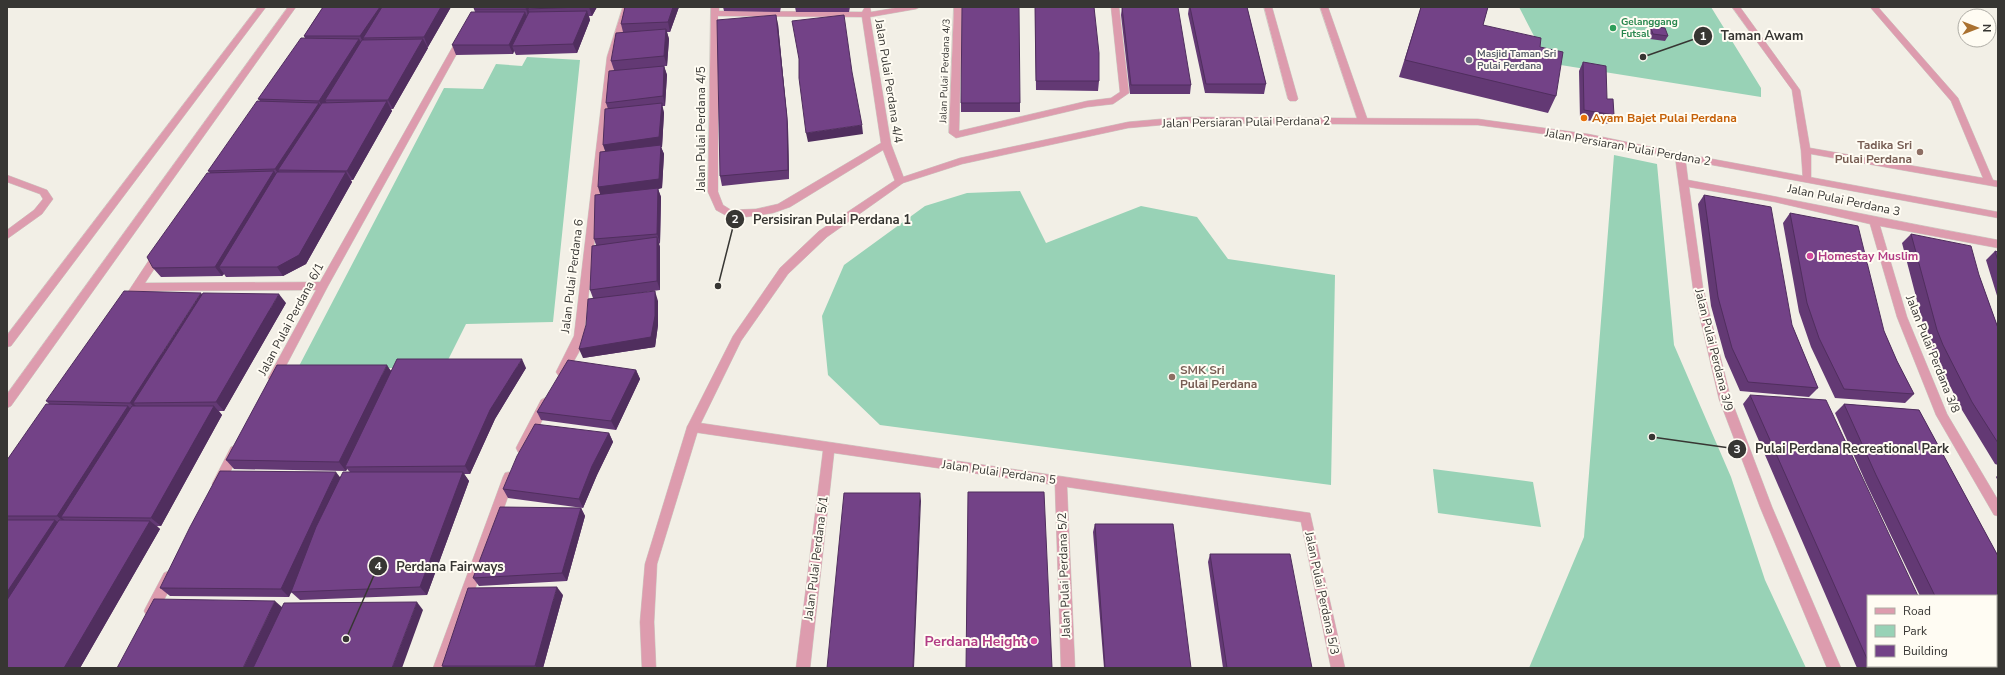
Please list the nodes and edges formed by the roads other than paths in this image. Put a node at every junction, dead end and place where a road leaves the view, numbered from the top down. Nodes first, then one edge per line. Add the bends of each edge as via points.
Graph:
1 (262, 7) edge
2 (292, 7) edge
3 (627, 7) edge
4 (916, 7) edge
5 (958, 7) edge
6 (1115, 7) edge
7 (1268, 7) edge
8 (1324, 7) edge
9 (1736, 7) edge
10 (1874, 7) edge
11 (715, 10) edge
12 (867, 11) edge
13 (468, 28) edge
14 (1293, 99) dead end
15 (1363, 121) junction
16 (886, 144) junction
17 (1806, 150) junction
18 (1680, 156) junction
19 (7, 178) edge
20 (1806, 178) junction
21 (900, 180) junction
22 (1685, 183) junction
23 (1993, 183) edge
24 (1998, 215) edge
25 (1874, 221) junction
26 (7, 235) edge
27 (1998, 244) edge
28 (163, 248) edge
29 (323, 286) junction
30 (136, 287) junction
31 (118, 313) edge
32 (7, 343) edge
33 (268, 390) edge
34 (7, 403) edge
35 (693, 427) junction
36 (242, 438) edge
37 (829, 447) junction
38 (1061, 481) junction
39 (213, 494) edge
40 (1998, 511) edge
41 (1306, 517) joint
42 (176, 564) edge
43 (146, 619) edge
44 (440, 668) edge
45 (649, 668) edge
46 (803, 668) edge
47 (1068, 668) edge
48 (1338, 668) edge
49 (1834, 668) edge

1 - 32 street
2 - 34 street
3 - 44 street, Jalan Pulai Perdana 6 via 611,57 579,336 514,463
4 - 12 street
5 - 6 street, Jalan Pulai Perdana 4/3 via 954,133 956,135 1087,104 1112,101 1125,93
7 - 14 street
8 - 15 street
9 - 17 street via 1796,90
10 - 23 street via 1955,100
11 - 12 street
11 - 16 street, Jalan Pulai Perdana 4/5 via 713,192 716,203 724,211 737,214 752,213 787,204
12 - 16 street, Jalan Pulai Perdana 4/4
13 - 29 street, Jalan Pulai Perdana 6/1
15 - 18 street, Jalan Persiaran Pulai Perdana 2 via 1478,122 1588,137
15 - 21 street, Jalan Persiaran Pulai Perdana 2 via 1184,120 1128,125 960,161
16 - 21 street, Jalan Pulai Perdana 4/4
17 - 20 street
17 - 23 street
18 - 20 street, Jalan Persiaran Pulai Perdana 2
18 - 22 street, Jalan Pulai Perdana 3/9
19 - 26 street via 44,192 48,199 38,212
20 - 24 street, Jalan Persiaran Pulai Perdana 2
21 - 35 street, Jalan Persiaran Pulai Perdana 2 via 823,234 784,271 737,339
22 - 25 street, Jalan Pulai Perdana 3 via 1775,199
22 - 49 street, Jalan Pulai Perdana 3/9 via 1698,288 1724,399 1766,507
25 - 27 street, Jalan Pulai Perdana 3
25 - 40 street, Jalan Pulai Perdana 3/8 via 1902,316 1942,415
28 - 30 street
29 - 30 street
29 - 33 street, Jalan Pulai Perdana 6/1
30 - 31 street
35 - 37 street, Jalan Pulai Perdana 5
35 - 45 street, Jalan Persiaran Pulai Perdana 2 via 651,564 647,622
36 - 39 street
37 - 38 street, Jalan Pulai Perdana 5
37 - 46 street, Jalan Pulai Perdana 5/1
38 - 41 street, Jalan Pulai Perdana 5
38 - 47 street, Jalan Pulai Perdana 5/2
41 - 48 street, Jalan Pulai Perdana 5/3
42 - 43 street

